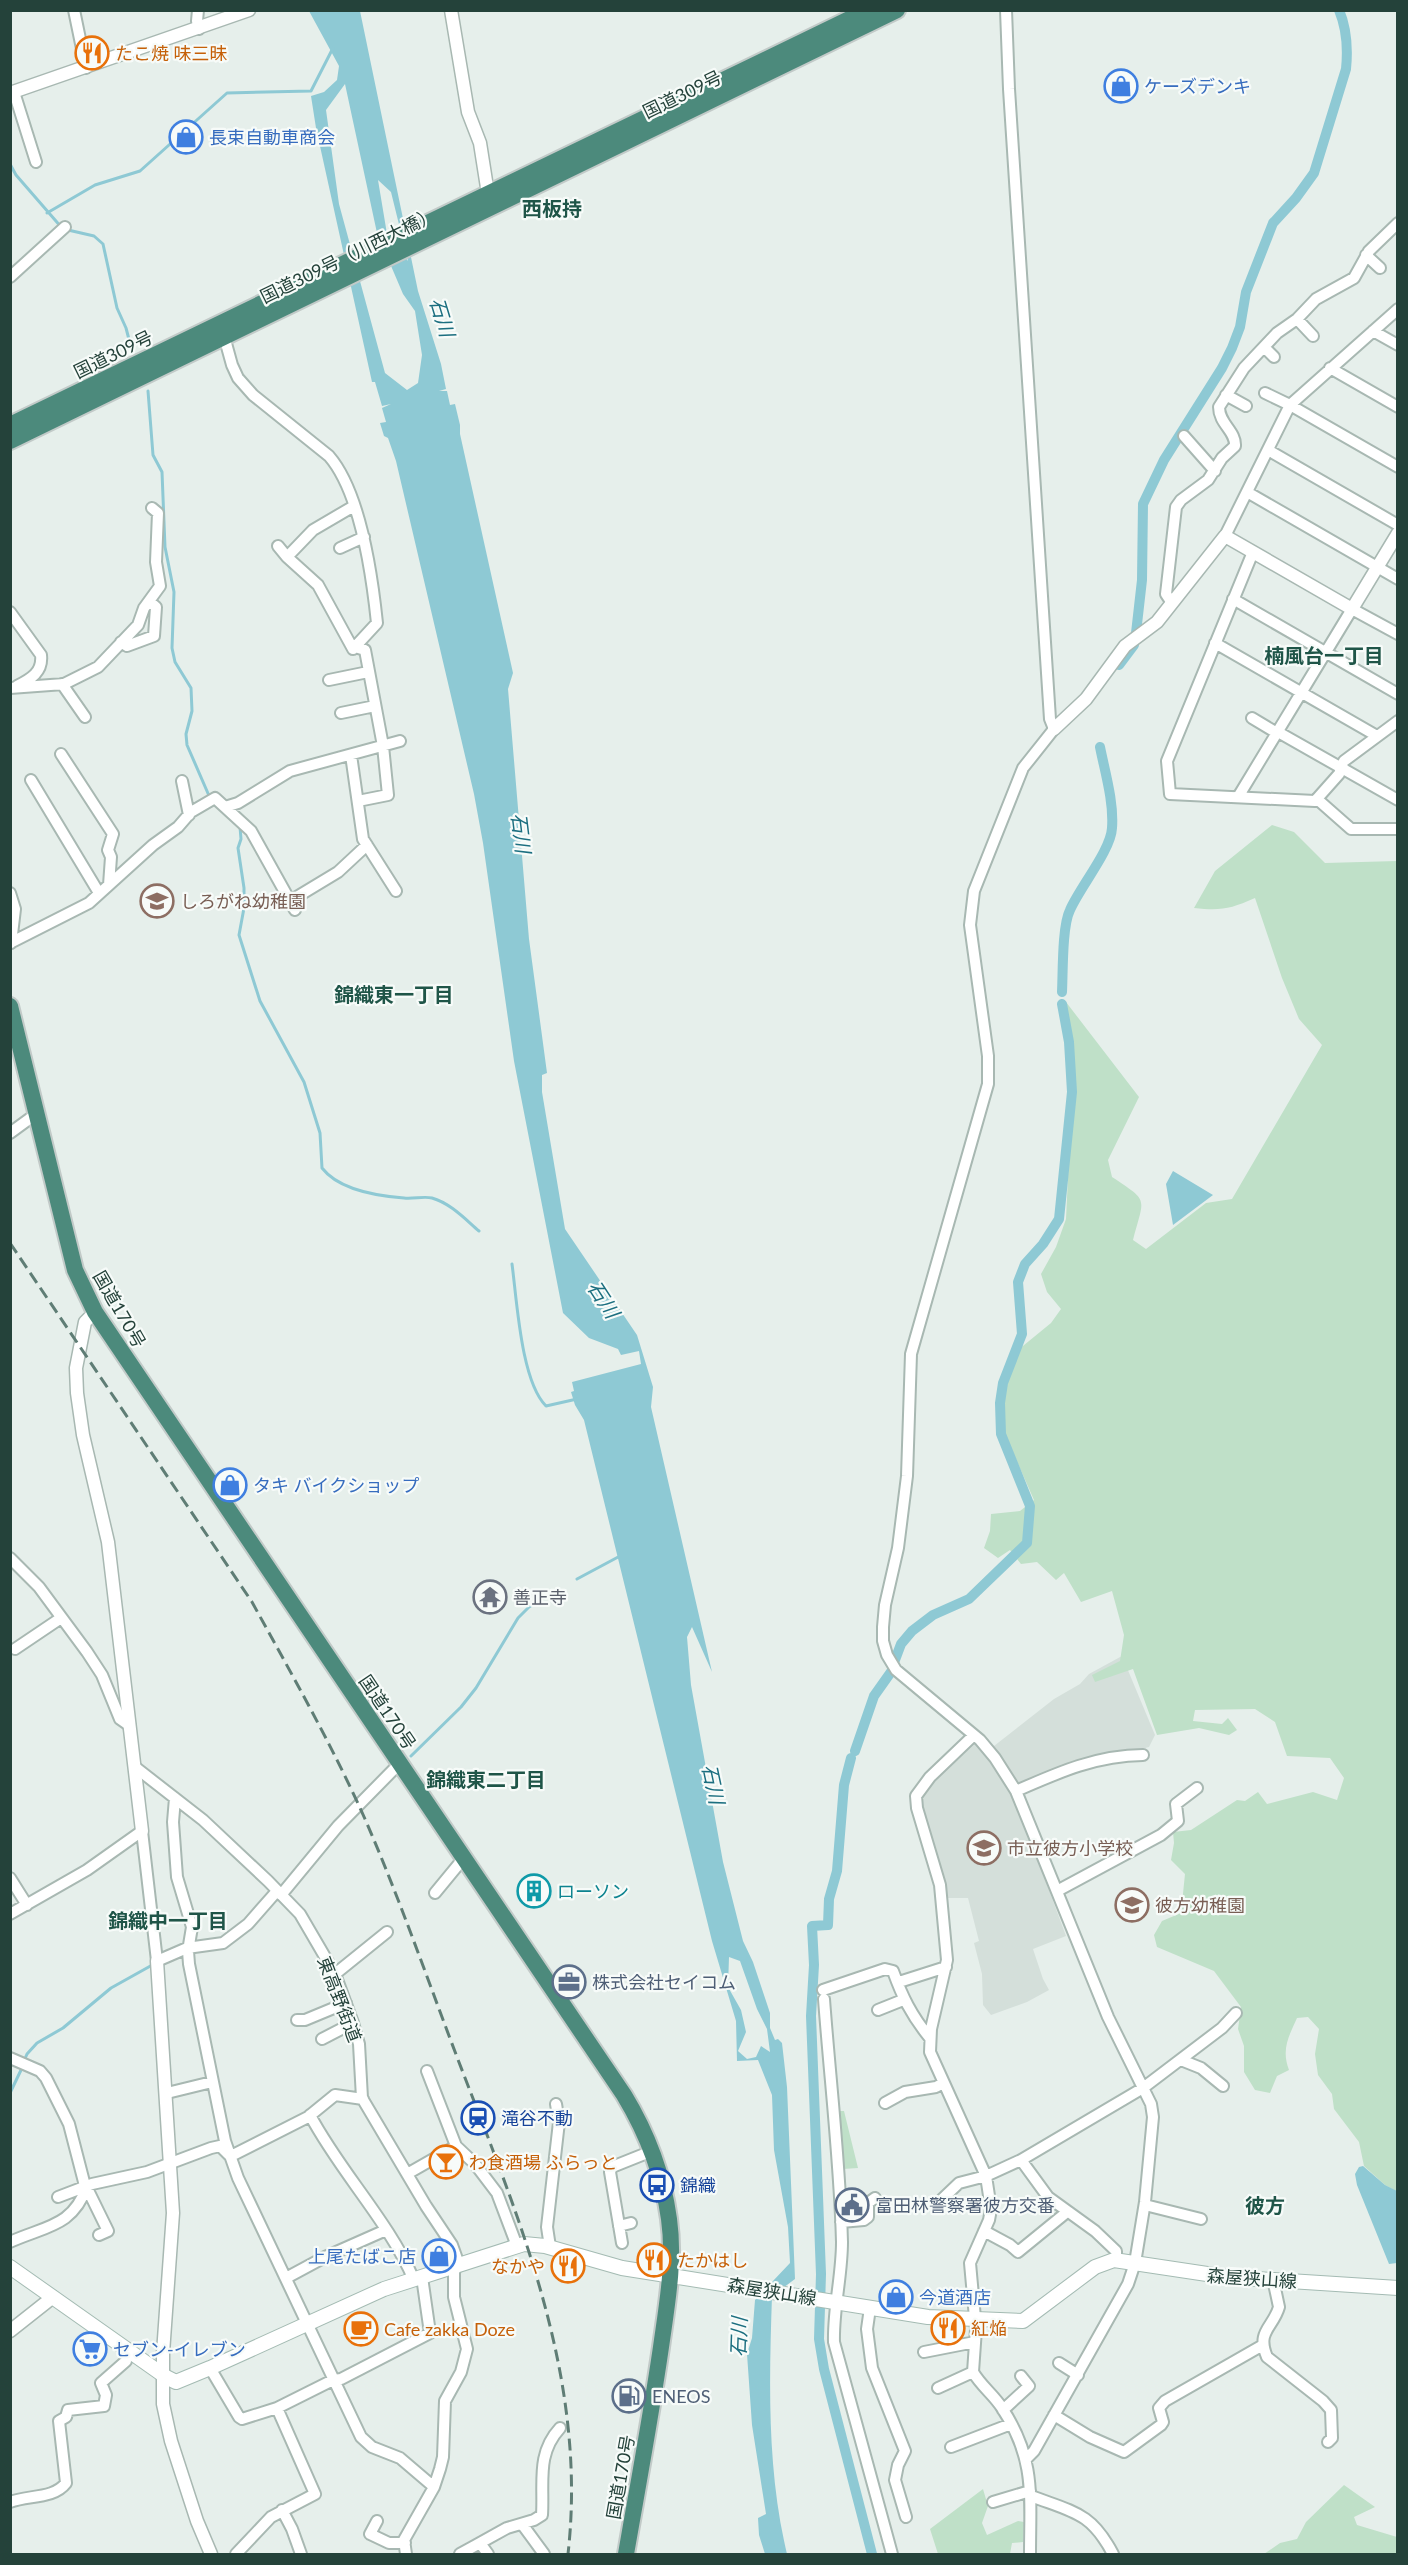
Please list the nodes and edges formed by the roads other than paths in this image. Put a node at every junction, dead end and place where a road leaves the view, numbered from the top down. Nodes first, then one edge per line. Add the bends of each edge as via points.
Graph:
1 (74, 10) edge
2 (198, 10) edge
3 (249, 10) edge
4 (451, 10) edge
5 (868, 10) edge
6 (897, 10) edge
7 (1006, 10) edge
8 (202, 28) junction
9 (86, 68) junction
10 (12, 92) edge
11 (36, 162) dead end
12 (486, 204) junction
13 (1398, 223) edge
14 (65, 226) dead end
15 (1366, 255) junction
16 (1380, 268) dead end
17 (10, 277) edge
18 (1398, 309) edge
19 (1297, 319) junction
20 (229, 330) junction
21 (1372, 331) junction
22 (1313, 336) dead end
23 (1398, 345) edge
24 (1265, 348) junction
25 (1274, 357) dead end
26 (1330, 368) junction
27 (1265, 393) dead end
28 (1226, 395) junction
29 (1290, 405) junction
30 (1246, 406) dead end
31 (1398, 407) edge
32 (10, 424) edge
33 (1184, 436) dead end
34 (10, 441) edge
35 (1268, 450) junction
36 (1398, 467) edge
37 (1215, 471) junction
38 (1247, 492) junction
39 (354, 506) junction
40 (152, 508) dead end
41 (1398, 525) edge
42 (1398, 533) edge
43 (1225, 536) junction
44 (364, 537) junction
45 (278, 546) dead end
46 (340, 548) dead end
47 (1253, 552) junction
48 (288, 557) junction
49 (1377, 567) junction
50 (1398, 579) edge
51 (1233, 599) junction
52 (150, 601) junction
53 (1172, 603) junction
54 (1352, 609) junction
55 (10, 612) edge
56 (1398, 634) edge
57 (122, 642) junction
58 (1215, 643) junction
59 (355, 646) junction
60 (1326, 652) junction
61 (368, 672) junction
62 (328, 680) dead end
63 (62, 684) junction
64 (12, 688) edge
65 (1302, 692) junction
66 (1398, 694) edge
67 (375, 706) junction
68 (340, 713) dead end
69 (85, 717) dead end
70 (1252, 718) dead end
71 (1397, 722) edge
72 (1054, 729) junction
73 (1277, 732) junction
74 (1377, 736) junction
75 (400, 741) dead end
76 (383, 746) junction
77 (62, 754) dead end
78 (351, 754) junction
79 (1341, 768) junction
80 (31, 780) dead end
81 (182, 781) dead end
82 (1238, 797) junction
83 (1317, 800) junction
84 (1398, 800) edge
85 (358, 801) junction
86 (225, 807) junction
87 (189, 815) junction
88 (1398, 829) edge
89 (368, 845) junction
90 (109, 885) junction
91 (396, 891) dead end
92 (10, 893) edge
93 (99, 893) junction
94 (11, 943) edge
95 (10, 1006) edge
96 (36, 1114) junction
97 (10, 1132) edge
98 (96, 1312) junction
99 (10, 1558) edge
100 (61, 1618) junction
101 (15, 1649) dead end
102 (130, 1726) junction
103 (974, 1735) junction
104 (1143, 1755) dead end
105 (399, 1764) junction
106 (135, 1767) junction
107 (1197, 1788) dead end
108 (1016, 1791) junction
109 (175, 1798) junction
110 (142, 1831) junction
111 (464, 1859) junction
112 (10, 1878) edge
113 (1057, 1891) junction
114 (279, 1893) junction
115 (435, 1893) dead end
116 (27, 1905) junction
117 (10, 1914) edge
118 (387, 1932) dead end
119 (189, 1948) junction
120 (156, 1960) junction
121 (946, 1967) junction
122 (334, 1974) junction
123 (899, 1982) junction
124 (903, 2000) junction
125 (346, 2004) junction
126 (878, 2010) dead end
127 (1236, 2013) dead end
128 (297, 2020) dead end
129 (353, 2023) junction
130 (930, 2037) junction
131 (322, 2039) dead end
132 (10, 2058) edge
133 (1181, 2060) junction
134 (427, 2071) dead end
135 (212, 2082) junction
136 (943, 2083) junction
137 (1223, 2086) dead end
138 (1143, 2088) junction
139 (167, 2093) junction
140 (363, 2099) junction
141 (885, 2103) dead end
142 (556, 2104) dead end
143 (310, 2115) junction
144 (456, 2146) junction
145 (652, 2151) junction
146 (231, 2156) junction
147 (1021, 2160) junction
148 (170, 2164) junction
149 (407, 2174) junction
150 (986, 2176) junction
151 (87, 2187) junction
152 (58, 2197) dead end
153 (875, 2198) dead end
154 (938, 2203) dead end
155 (1145, 2205) junction
156 (1067, 2212) junction
157 (1201, 2219) dead end
158 (841, 2222) junction
159 (631, 2223) dead end
160 (619, 2226) junction
161 (386, 2230) junction
162 (108, 2231) dead end
163 (984, 2231) junction
164 (10, 2242) edge
165 (622, 2243) dead end
166 (517, 2246) junction
167 (550, 2247) junction
168 (1116, 2260) junction
169 (1135, 2263) junction
170 (456, 2265) junction
171 (10, 2267) edge
172 (671, 2276) junction
173 (286, 2278) junction
174 (418, 2278) junction
175 (1273, 2279) junction
176 (1398, 2288) edge
177 (52, 2297) junction
178 (835, 2301) junction
179 (870, 2308) junction
180 (975, 2319) junction
181 (308, 2324) junction
182 (10, 2331) edge
183 (975, 2343) junction
184 (1263, 2345) junction
185 (924, 2352) dead end
186 (126, 2361) dead end
187 (1059, 2363) dead end
188 (210, 2368) junction
189 (973, 2372) junction
190 (163, 2375) junction
191 (1078, 2375) junction
192 (1021, 2376) dead end
193 (335, 2380) junction
194 (938, 2388) dead end
195 (277, 2408) junction
196 (1003, 2410) junction
197 (1054, 2415) junction
198 (1011, 2424) junction
199 (560, 2428) dead end
200 (1328, 2442) dead end
201 (951, 2447) dead end
202 (1027, 2458) junction
203 (434, 2487) junction
204 (1030, 2494) junction
205 (10, 2502) edge
206 (993, 2502) dead end
207 (282, 2510) junction
208 (906, 2517) dead end
209 (377, 2521) dead end
210 (522, 2524) junction
211 (480, 2543) junction
212 (405, 2549) edge
213 (211, 2554) edge
214 (236, 2554) edge
215 (301, 2554) edge
216 (460, 2554) edge
217 (488, 2554) edge
218 (544, 2554) edge
219 (626, 2554) edge
220 (892, 2554) edge
221 (1030, 2554) edge
222 (1113, 2554) edge

1 - 9 street
2 - 8 street via 196,21
3 - 8 street
4 - 12 street via 468,112 480,143
5 - 12 highway, 国道309号
6 - 12 highway, 国道309号
7 - 72 street via 1050,719
8 - 9 street
9 - 10 street
10 - 11 street
12 - 20 highway, 国道309号（川西大橋）
13 - 15 street
14 - 17 street
15 - 16 street
15 - 19 street via 1354,278 1316,299
18 - 21 street
19 - 22 street
19 - 24 street via 1277,333
20 - 32 highway, 国道309号
20 - 34 highway, 国道309号
20 - 39 street via 232,365 238,378 253,395 329,456 338,466
21 - 23 street
21 - 26 street
24 - 25 street
24 - 28 street via 1244,368
26 - 29 street
26 - 31 street
27 - 29 street
28 - 30 street
28 - 37 street via 1218,410 1236,442
29 - 35 street
29 - 36 street
33 - 37 street
35 - 38 street
35 - 41 street
37 - 53 street via 1174,511 1166,594
38 - 43 street
38 - 49 street
39 - 44 street
39 - 48 street via 313,530
40 - 52 street via 158,513 156,562 160,586
42 - 49 street
43 - 47 street
43 - 53 street
44 - 46 street
44 - 59 street via 376,623
45 - 48 street
47 - 51 street
47 - 54 street
48 - 59 street via 318,585 353,649
49 - 50 street
49 - 54 street
51 - 58 street
51 - 60 street
52 - 57 street via 138,624
52 - 57 street via 156,608 154,636 127,646
53 - 72 street via 1151,628 1125,646 1086,699
54 - 56 street
54 - 60 street
55 - 64 street via 41,655 42,663 32,679
57 - 63 street via 98,667
58 - 65 street
58 - 82 street via 1167,760 1170,794
59 - 61 street via 365,650
60 - 65 street
60 - 66 street
61 - 62 street
61 - 67 street
63 - 64 street
63 - 69 street
65 - 73 street
65 - 74 street
67 - 68 street
67 - 76 street
70 - 73 street
71 - 74 street
72 - 103 street via 1023,768 974,891 970,925 988,1056 988,1083 911,1354 905,1499 883,1627 887,1655 896,1670
73 - 79 street
73 - 82 street
74 - 79 street via 1344,761
75 - 76 street
76 - 78 street
76 - 85 street via 388,795
77 - 90 street via 113,834 108,850
78 - 85 street
78 - 86 street via 290,771
79 - 83 street
79 - 84 street
80 - 93 street
81 - 87 street
82 - 83 street
83 - 88 street via 1351,830
85 - 89 street via 363,839
86 - 87 street via 216,798
86 - 89 street via 251,831 293,906
87 - 90 street
89 - 91 street
90 - 93 street
92 - 94 street via 15,909
93 - 94 street via 78,909
95 - 96 highway, 国道170号
96 - 97 street
96 - 98 highway, 国道170号 via 75,1270
98 - 102 street via 85,1322 76,1368 76,1393 108,1542
98 - 105 highway, 国道170号
99 - 100 street via 39,1587
100 - 101 street
100 - 102 street via 102,1675 120,1719
102 - 106 street
103 - 108 street
103 - 121 street via 916,1796 940,1885
104 - 108 street via 1119,1755 1092,1762
105 - 111 highway, 国道170号
105 - 114 street
106 - 109 street, 東高野街道
106 - 110 street
107 - 113 street via 1176,1804 1178,1821 1161,1835
108 - 113 street
109 - 114 street, 東高野街道
109 - 119 street via 175,1858 192,1927
110 - 116 street via 87,1870
110 - 120 street
111 - 115 street
111 - 145 highway, 国道170号 via 624,2095
112 - 116 street
113 - 138 street via 1108,2017
114 - 119 street via 231,1938 212,1946
114 - 122 street, 東高野街道 via 300,1914
116 - 117 street
118 - 122 street
119 - 120 street
119 - 135 street
120 - 139 street
121 - 123 street
121 - 130 street
122 - 125 street, 東高野街道
123 - 124 street
123 - 158 street via 893,1971 885,1968 824,1994
124 - 126 street
124 - 130 street
125 - 128 street
125 - 129 street, 東高野街道
127 - 133 street
129 - 131 street
129 - 140 street, 東高野街道 via 359,2044
130 - 136 street via 930,2052
132 - 151 street via 40,2071 46,2078 69,2124
133 - 137 street via 1202,2068
133 - 138 street
134 - 144 street
135 - 139 street
135 - 146 street
136 - 141 street via 905,2092
136 - 150 street
138 - 147 street
138 - 155 street via 1153,2117
139 - 148 street
140 - 143 street via 335,2094
140 - 149 street, 東高野街道
142 - 167 street via 559,2122 547,2227
143 - 146 street
143 - 161 street
144 - 149 street
144 - 166 street via 497,2193
145 - 160 street via 612,2167
145 - 172 highway, 国道170号 via 669,2219
146 - 148 street via 220,2146
146 - 173 street
147 - 150 street
147 - 156 street via 1048,2197
148 - 151 street
148 - 190 street via 173,2213
149 - 170 street, 東高野街道 via 452,2245
150 - 154 street via 959,2183
150 - 163 street via 991,2209
151 - 152 street
151 - 162 street
151 - 164 street via 74,2213
153 - 158 street via 868,2203 868,2217 864,2220
155 - 157 street
155 - 169 street
156 - 163 street via 1018,2252
156 - 168 street via 1106,2240 1116,2251
158 - 178 street via 840,2276
159 - 160 street
160 - 165 street
161 - 173 street
161 - 174 street
163 - 180 street via 970,2264
166 - 167 main road, 森屋狭山線
166 - 170 main road, 森屋狭山線
167 - 172 main road, 森屋狭山線 via 622,2268
168 - 169 main road, 森屋狭山線
168 - 180 main road, 森屋狭山線 via 1095,2267 1023,2321
169 - 175 main road, 森屋狭山線 via 1196,2274
169 - 191 street via 1128,2284
170 - 174 main road, 森屋狭山線
170 - 203 street, 東高野街道 via 454,2297 467,2349 461,2372 445,2401 443,2457
171 - 177 main road
172 - 178 main road, 森屋狭山線
172 - 219 highway, 国道170号
173 - 181 street
174 - 181 main road, 森屋狭山線 via 366,2296
174 - 193 street via 430,2333
175 - 176 main road, 森屋狭山線
175 - 184 street via 1278,2307 1263,2334
177 - 182 street
177 - 190 main road
178 - 179 main road, 森屋狭山線
178 - 220 street via 833,2324 838,2363
179 - 180 main road, 森屋狭山線
179 - 208 street via 867,2329 872,2368 905,2451 895,2480
180 - 183 street
181 - 188 main road, 森屋狭山線
181 - 193 street
183 - 185 street
183 - 189 street
184 - 197 street via 1165,2401 1159,2408 1161,2425 1124,2452
184 - 200 street via 1267,2357 1331,2410 1332,2438
186 - 205 street via 101,2383 105,2406 68,2410 59,2421 66,2483 63,2487
187 - 191 street
188 - 190 main road, 森屋狭山線 via 176,2382
188 - 195 street via 242,2419
189 - 194 street
189 - 196 street
190 - 213 street via 163,2404 171,2441
191 - 197 street
192 - 196 street via 1029,2386
193 - 195 street
193 - 203 street via 361,2437 400,2458
195 - 207 street via 315,2494
196 - 198 street
197 - 202 street
198 - 201 street
198 - 202 street
199 - 210 street via 544,2454 542,2515
202 - 204 street
203 - 212 street, 東高野街道 via 410,2527
204 - 206 street
204 - 221 street
204 - 222 street via 1088,2519
207 - 214 street via 270,2517
207 - 215 street
209 - 212 street via 370,2534
210 - 211 street
210 - 218 street
211 - 216 street
211 - 217 street

